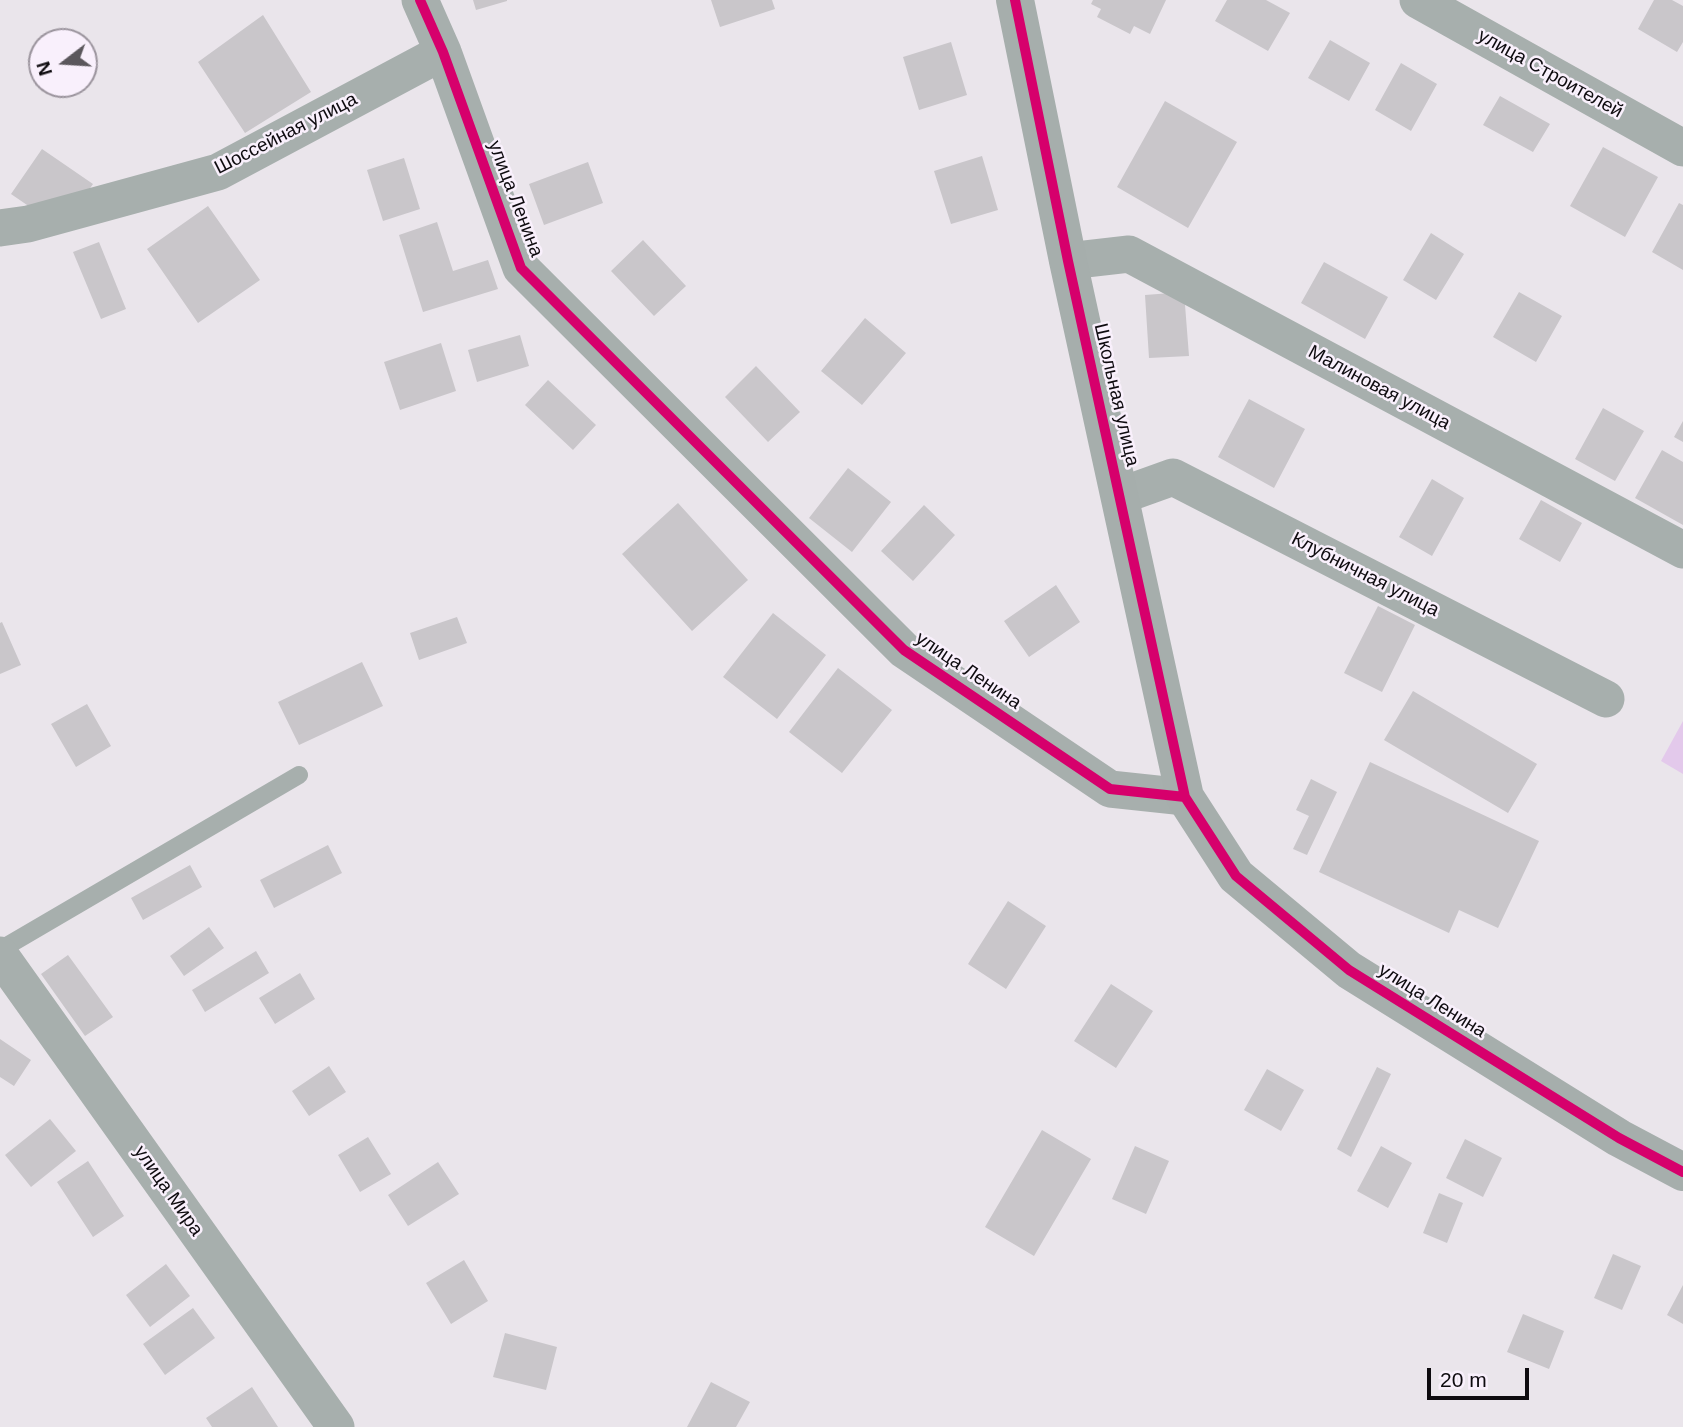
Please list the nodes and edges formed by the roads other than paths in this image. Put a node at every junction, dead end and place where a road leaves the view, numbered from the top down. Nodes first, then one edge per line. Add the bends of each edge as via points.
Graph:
1 (420, 0) edge
2 (1014, 0) edge
3 (1418, 0) edge
4 (443, 52) junction
5 (1683, 148) edge
6 (0, 228) edge
7 (1068, 261) junction
8 (1121, 496) junction
9 (1683, 550) edge
10 (1606, 699) dead end
11 (299, 775) dead end
12 (1185, 797) junction
13 (0, 952) edge
14 (1683, 1172) edge
15 (336, 1427) edge

1 - 4 street, улица Ленина
2 - 7 street, Школьная улица
3 - 5 street, улица Строителей
4 - 6 street, Шоссейная улица via 218,172
4 - 12 street, улица Ленина via 521,268 904,650 1110,789
7 - 8 street, Школьная улица
7 - 9 street, Малиновая улица via 1129,254
8 - 10 street, Клубничная улица via 1172,477
8 - 12 street, Школьная улица
11 - 13 lane
12 - 14 street, улица Ленина via 1236,876 1349,970 1619,1138
13 - 15 street, улица Мира

